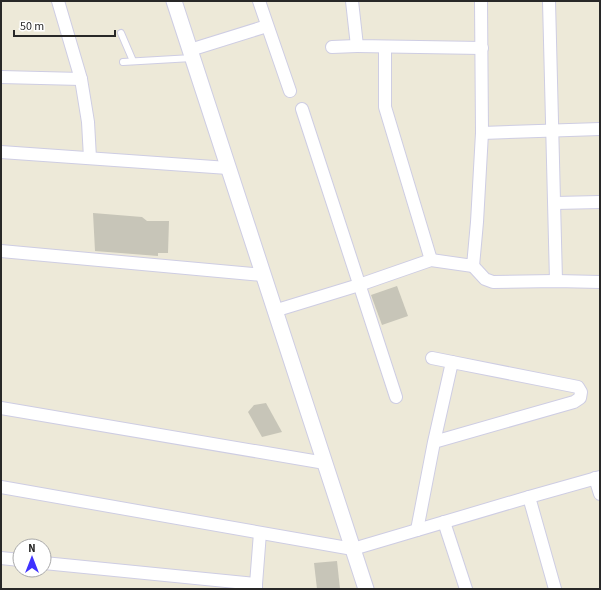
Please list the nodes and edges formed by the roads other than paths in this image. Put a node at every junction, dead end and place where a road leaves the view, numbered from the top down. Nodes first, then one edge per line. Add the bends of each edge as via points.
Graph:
1 (58, 1) edge
2 (174, 1) edge
3 (259, 1) edge
4 (352, 1) edge
5 (481, 1) edge
6 (549, 1) edge
7 (266, 26) junction
8 (121, 33) dead end
9 (357, 46) junction
10 (332, 47) dead end
11 (385, 47) junction
12 (482, 48) junction
13 (191, 54) junction
14 (133, 61) junction
15 (123, 62) dead end
16 (1, 76) edge
17 (82, 79) junction
18 (290, 91) dead end
19 (302, 109) dead end
20 (600, 129) edge
21 (552, 130) junction
22 (482, 133) junction
23 (1, 152) edge
24 (90, 158) junction
25 (228, 168) junction
26 (600, 202) edge
27 (555, 203) junction
28 (1, 251) edge
29 (431, 260) junction
30 (473, 266) junction
31 (263, 275) junction
32 (556, 281) junction
33 (600, 282) edge
34 (359, 285) junction
35 (274, 311) junction
36 (432, 358) dead end
37 (452, 362) junction
38 (396, 397) dead end
39 (1, 408) edge
40 (434, 442) junction
41 (325, 463) junction
42 (598, 478) edge
43 (1, 487) edge
44 (600, 494) edge
45 (529, 497) junction
46 (444, 522) junction
47 (417, 530) junction
48 (260, 533) junction
49 (353, 549) junction
50 (1, 558) edge
51 (12, 559) edge
52 (52, 564) edge
53 (256, 587) edge
54 (366, 589) edge
55 (466, 589) edge
56 (555, 589) edge

1 - 17 street
2 - 13 street
3 - 7 street
4 - 9 street
5 - 12 street
6 - 21 street
7 - 13 street
7 - 18 street
8 - 14 lane
9 - 10 street
9 - 11 street
11 - 12 street
11 - 29 street via 385,107
12 - 22 street
13 - 14 lane
13 - 25 street
14 - 15 lane
16 - 17 street
17 - 24 street
19 - 34 street
20 - 21 street
21 - 22 street
21 - 27 street
22 - 30 street
23 - 24 street
24 - 25 street
25 - 31 street
26 - 27 street
27 - 32 street
28 - 31 street
29 - 30 street
29 - 34 street
30 - 32 street via 485,279 493,282
31 - 35 street
32 - 33 street
34 - 35 street
34 - 38 street
35 - 41 street
36 - 37 street
37 - 40 street
37 - 40 street via 578,387 581,392 580,398 574,402
39 - 41 street
40 - 47 street
41 - 49 street
42 - 44 street
42 - 45 street
43 - 48 street
45 - 46 street
45 - 56 street
46 - 47 street
46 - 55 street
47 - 49 street
48 - 49 street
48 - 53 street
49 - 54 street
50 - 51 street
52 - 53 street

